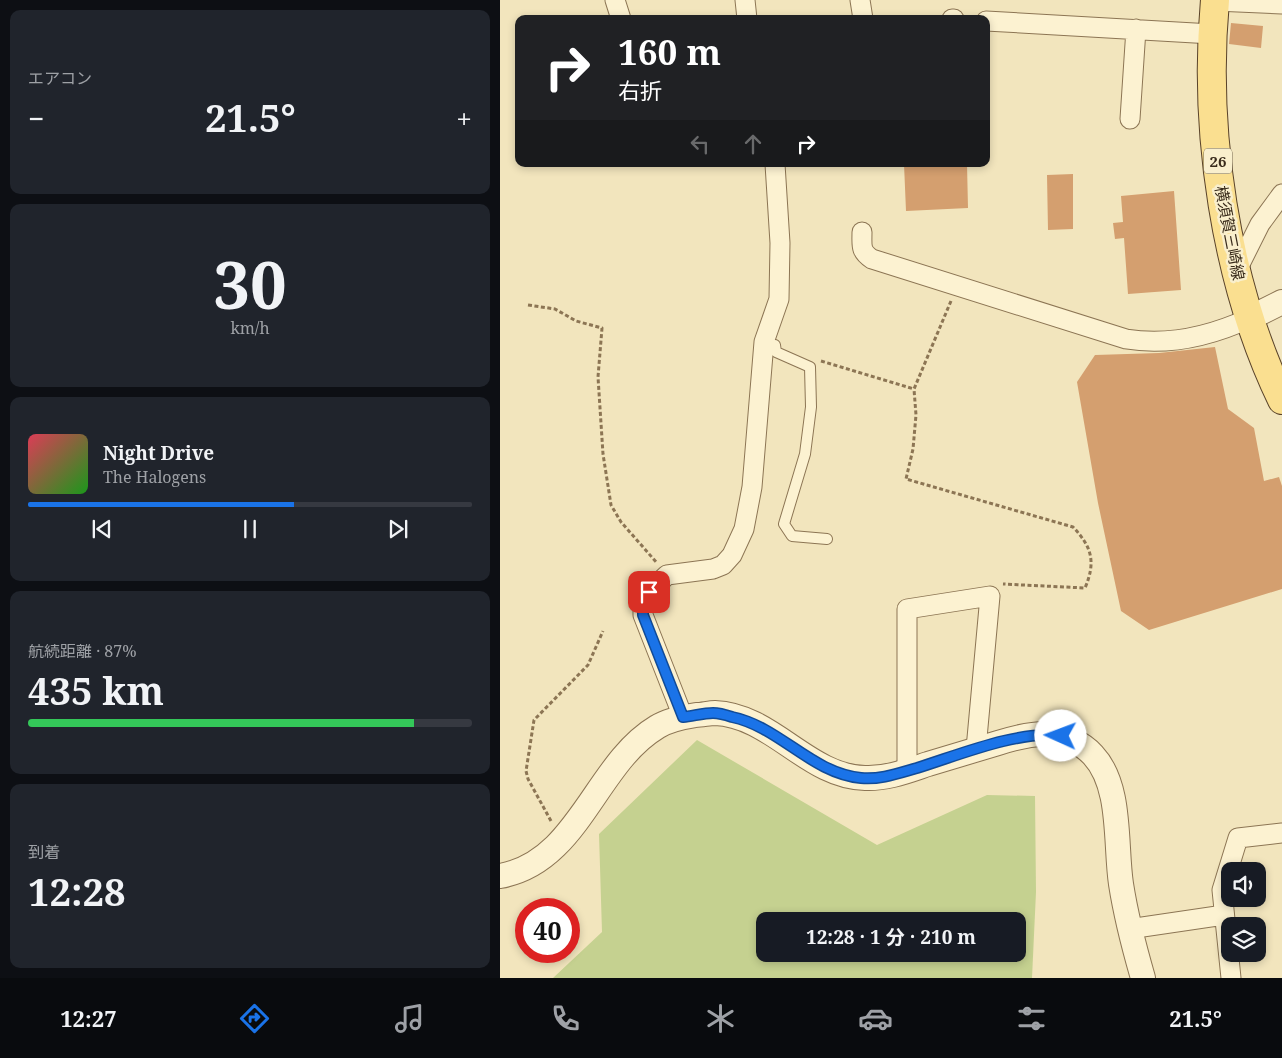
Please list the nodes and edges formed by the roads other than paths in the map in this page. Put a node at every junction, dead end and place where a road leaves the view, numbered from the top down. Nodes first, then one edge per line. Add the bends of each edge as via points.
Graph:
1 (615, 0) edge
2 (745, 0) edge
3 (860, 0) edge
4 (1215, 0) edge
5 (1282, 4) edge
6 (620, 15) edge
7 (747, 15) edge
8 (862, 15) edge
9 (990, 21) edge
10 (1136, 30) junction
11 (1212, 34) junction
12 (1130, 119) dead end
13 (775, 167) edge
14 (1282, 194) edge
15 (862, 232) dead end
16 (1236, 272) junction
17 (1282, 302) edge
18 (1250, 318) junction
19 (770, 344) junction
20 (1282, 400) edge
21 (827, 539) dead end
22 (683, 717) junction
23 (976, 749) junction
24 (907, 771) junction
25 (1282, 833) edge
26 (500, 876) edge
27 (1224, 914) junction
28 (1129, 929) junction
29 (1143, 978) edge
30 (1231, 978) edge

1 - 6 street
2 - 7 street
3 - 8 street
4 - 5 street
4 - 11 main road, 横須賀三崎線 / 26
9 - 10 street
10 - 11 street
10 - 12 street
11 - 16 main road, 横須賀三崎線 / 26 via 1215,133 1226,224
13 - 19 street via 780,243 779,299
14 - 16 street via 1260,224
15 - 18 street via 862,246 872,259 1144,342 1191,337
16 - 18 main road, 横須賀三崎線 / 26
17 - 18 street
18 - 20 main road, 横須賀三崎線 / 26
19 - 21 lane via 776,352 810,367 812,407 805,454 784,524 792,536
19 - 22 street via 752,487 744,529 732,555 713,570 667,575 649,592 643,604 643,615
22 - 24 street via 715,713 743,719 770,732 816,763 849,776 876,778
22 - 26 street via 658,726 635,744 574,827 539,861
23 - 24 street
23 - 24 street via 990,596 907,609
23 - 28 street via 1047,734 1072,740 1093,756 1110,785 1115,806 1117,859
25 - 27 street via 1238,838 1222,890
27 - 28 street
27 - 30 street
28 - 29 street

